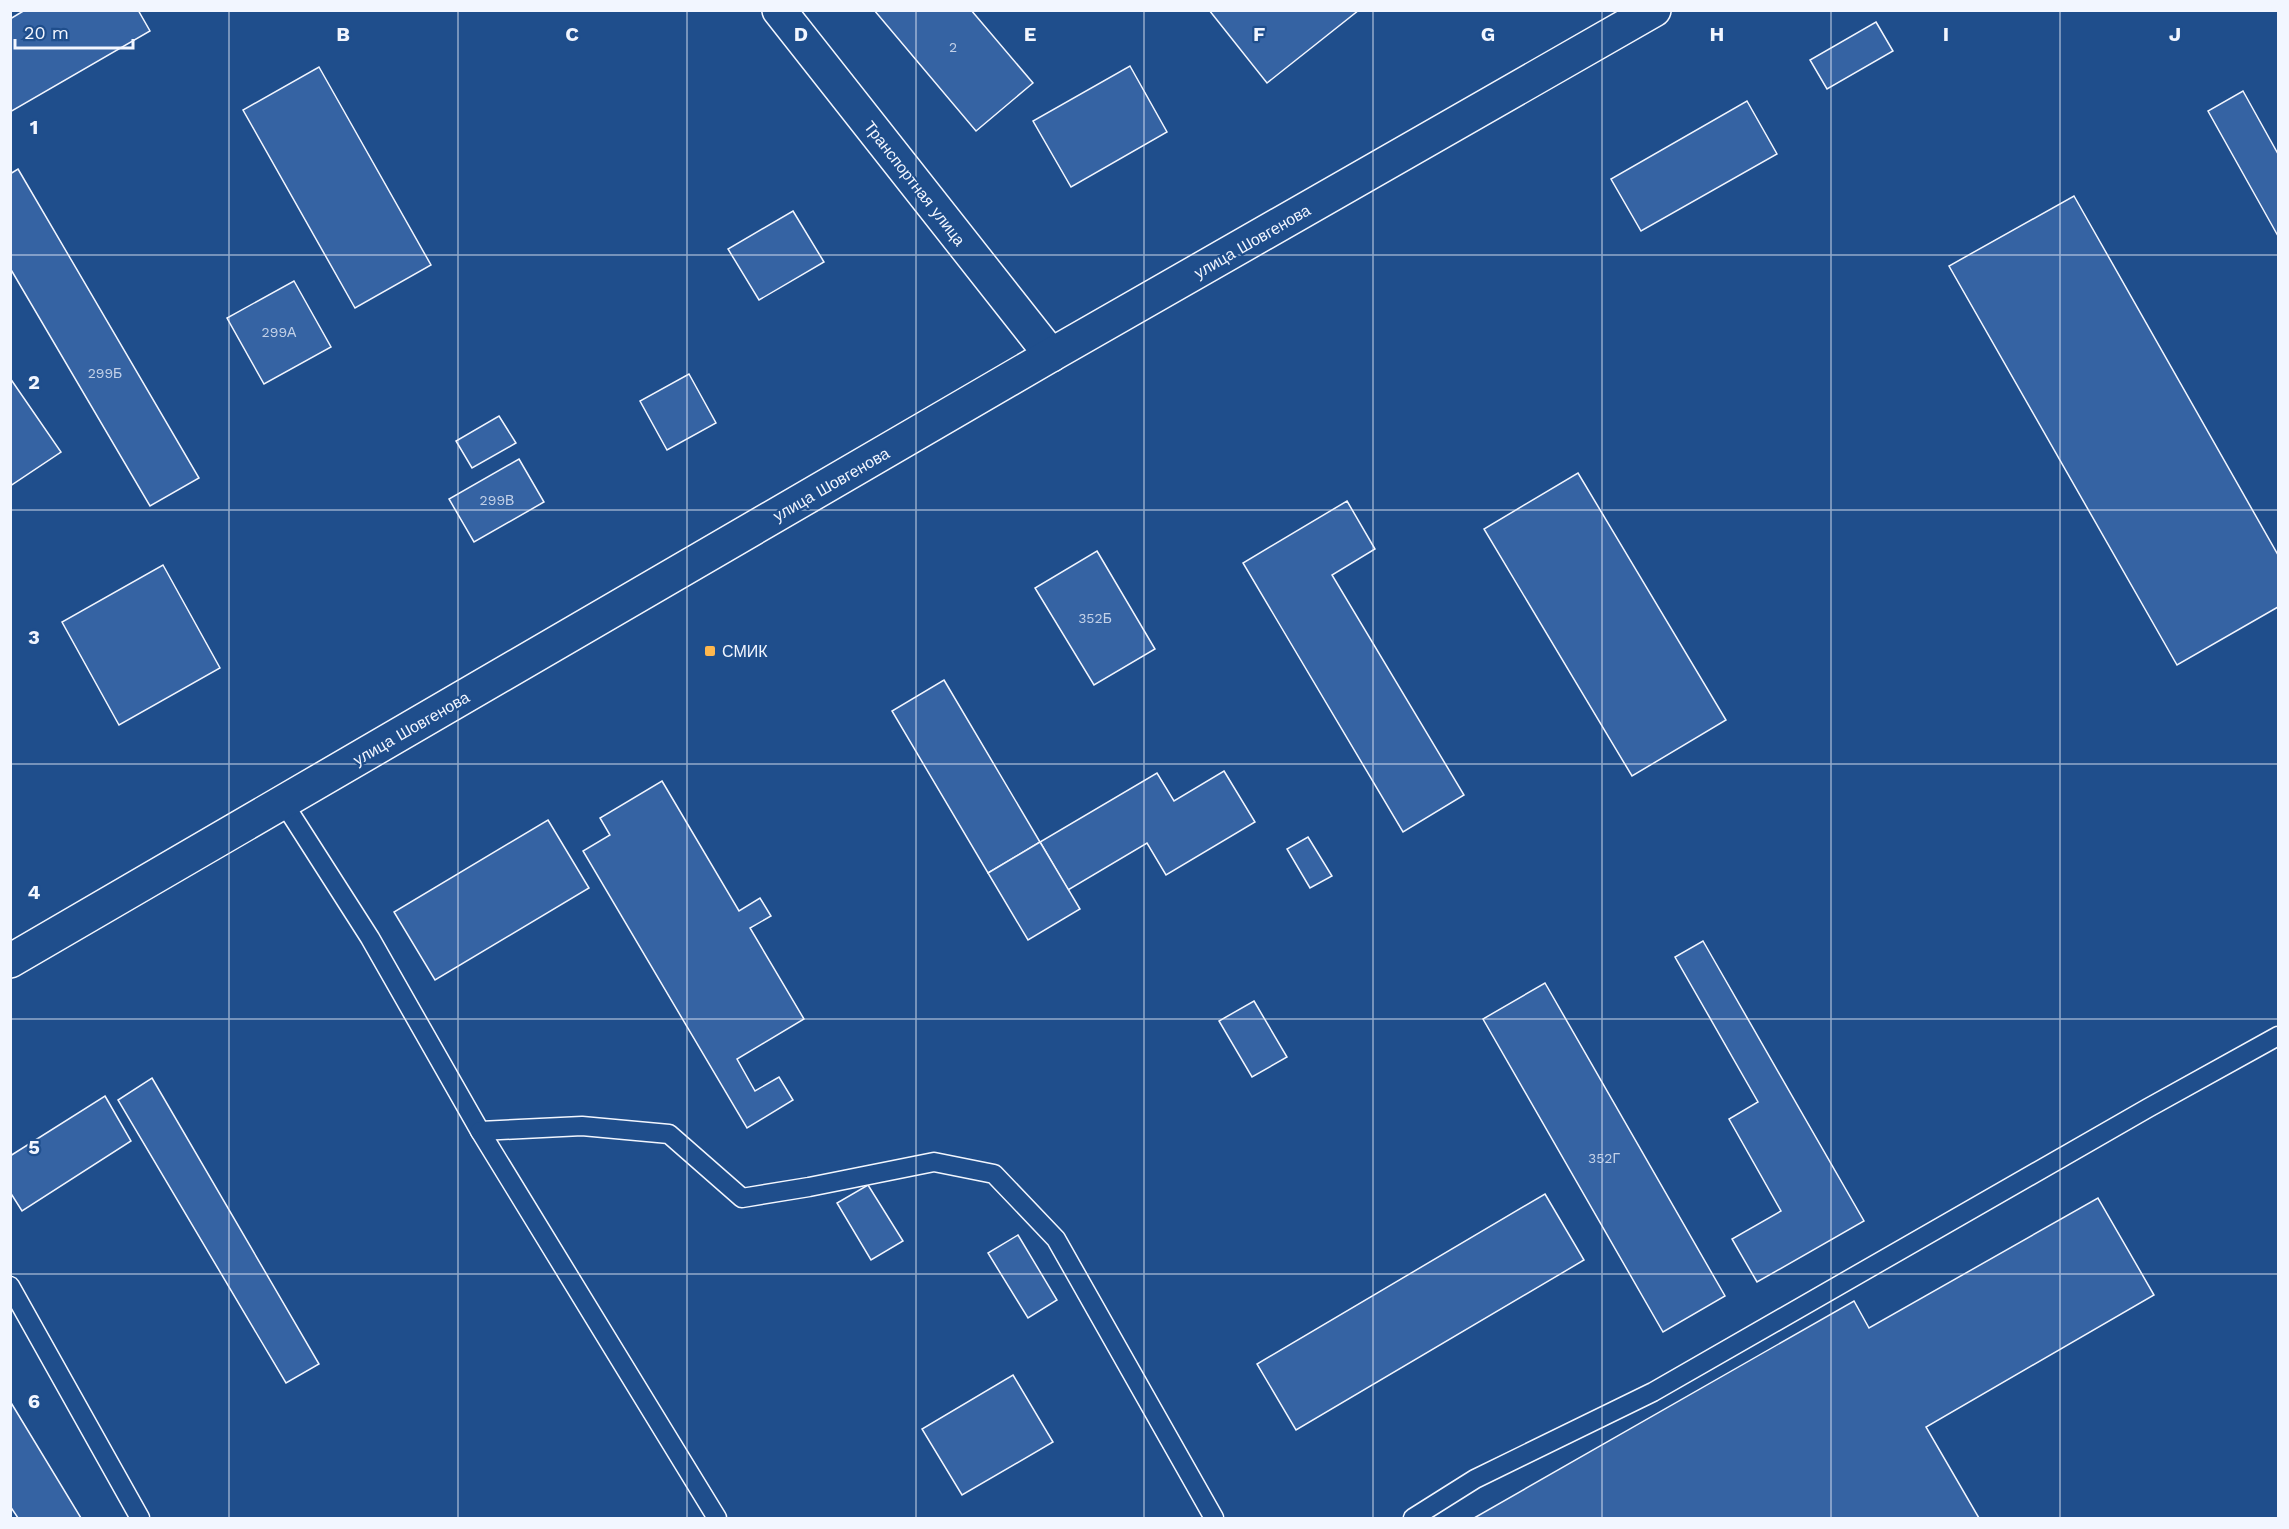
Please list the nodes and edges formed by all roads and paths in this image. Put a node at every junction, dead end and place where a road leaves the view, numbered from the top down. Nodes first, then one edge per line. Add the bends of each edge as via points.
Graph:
1 (779, 10) edge
2 (1654, 10) edge
3 (1051, 355) junction
4 (283, 802) junction
5 (10, 960) edge
6 (2278, 1036) edge
7 (480, 1131) junction
8 (10, 1286) edge
9 (140, 1518) edge
10 (717, 1518) edge
11 (1214, 1518) edge
12 (1413, 1518) edge

1 - 3 street, Транспортная улица
2 - 3 street, улица Шовгенова
3 - 4 street, улица Шовгенова
4 - 5 street, улица Шовгенова
4 - 7 lane via 370,938
6 - 12 lane via 1653,1392 1475,1479
7 - 10 lane
7 - 11 lane via 582,1126 669,1134 742,1198 934,1162 994,1174 1056,1239
8 - 9 lane

